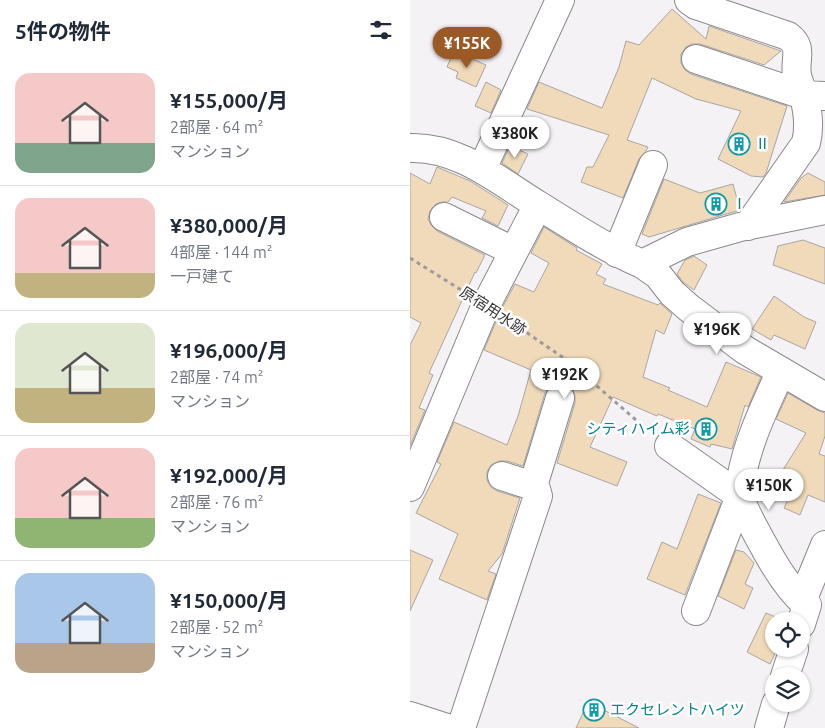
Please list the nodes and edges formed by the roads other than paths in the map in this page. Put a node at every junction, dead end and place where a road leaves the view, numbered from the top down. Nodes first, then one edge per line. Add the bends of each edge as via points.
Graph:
1 (560, 0) edge
2 (689, 0) edge
3 (696, 59) dead end
4 (814, 95) edge
5 (410, 148) edge
6 (653, 165) dead end
7 (482, 169) junction
8 (538, 205) junction
9 (825, 210) edge
10 (444, 216) dead end
11 (748, 226) junction
12 (513, 251) junction
13 (617, 253) junction
14 (642, 264) junction
15 (781, 372) junction
16 (825, 397) edge
17 (560, 398) dead end
18 (669, 446) road end
19 (416, 455) edge
20 (502, 476) dead end
21 (533, 486) junction
22 (410, 487) edge
23 (740, 496) junction
24 (825, 546) edge
25 (696, 611) dead end
26 (802, 612) edge
27 (773, 712) edge
28 (410, 716) edge
29 (447, 728) edge
30 (461, 728) edge
31 (768, 728) edge

1 - 7 street
2 - 4 street via 792,39 798,49 797,77
3 - 4 street
4 - 11 street via 806,143
5 - 7 street via 443,152
6 - 13 street
7 - 8 street
8 - 12 street
8 - 13 street
9 - 11 street
10 - 12 street
11 - 14 street via 688,242
12 - 19 street
13 - 14 street
14 - 15 street via 658,275 689,308
15 - 16 street
15 - 23 street via 748,452
17 - 21 street
18 - 23 street
19 - 22 street
20 - 21 street
21 - 30 street via 538,496
23 - 25 street
23 - 26 street via 754,528
24 - 26 street
27 - 31 street
28 - 29 street

